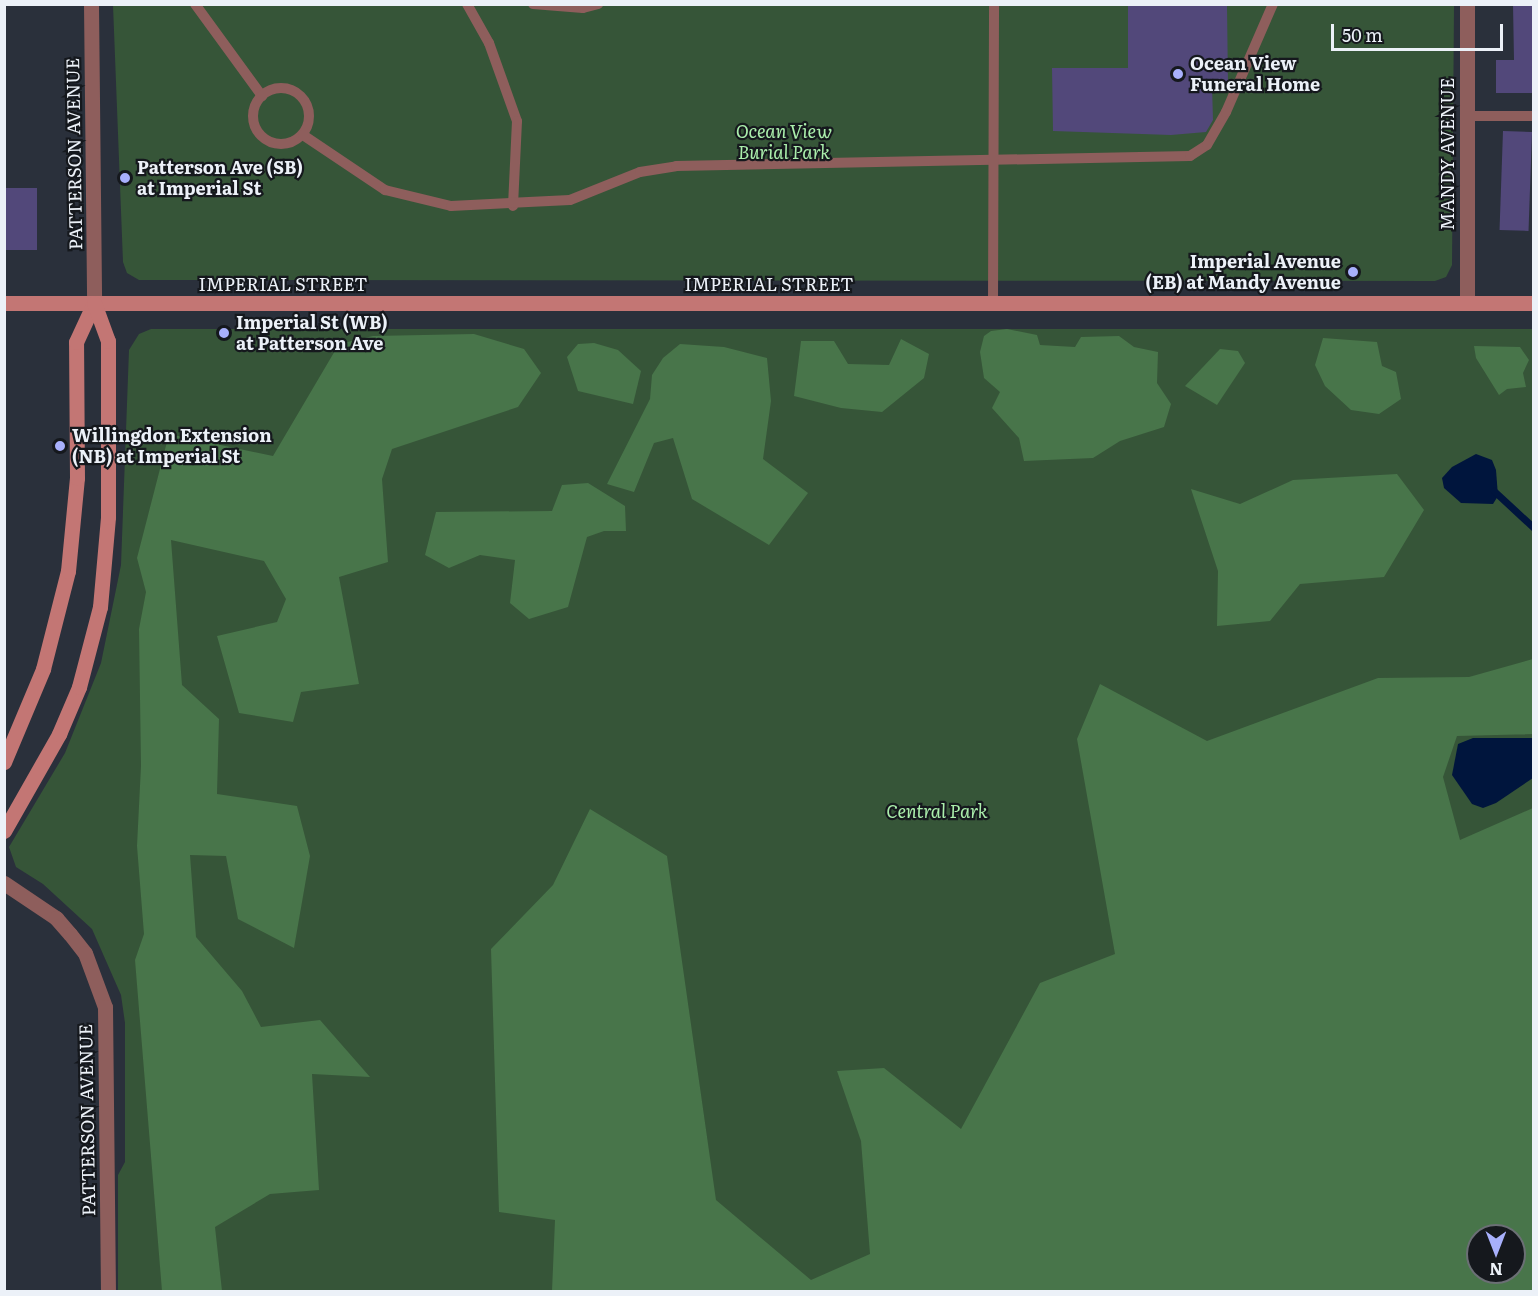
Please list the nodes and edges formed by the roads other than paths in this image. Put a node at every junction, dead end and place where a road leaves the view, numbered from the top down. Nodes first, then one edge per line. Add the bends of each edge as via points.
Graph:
1 (91, 4) edge
2 (195, 4) edge
3 (467, 4) edge
4 (533, 4) edge
5 (598, 4) edge
6 (994, 4) edge
7 (1273, 4) edge
8 (1467, 4) edge
9 (262, 96) junction
10 (1466, 116) junction
11 (1533, 116) edge
12 (303, 135) junction
13 (993, 163) junction
14 (513, 206) junction
15 (4, 303) edge
16 (94, 303) junction
17 (993, 303) junction
18 (1467, 303) junction
19 (1533, 303) edge
20 (4, 762) edge
21 (4, 831) edge
22 (4, 883) edge
23 (108, 1292) edge

1 - 16 street, PATTERSON AVENUE
2 - 9 lane
3 - 14 lane via 489,43 517,121
4 - 5 lane via 583,8
6 - 13 lane
7 - 13 lane via 1226,112 1207,145 1190,156
8 - 10 street, MANDY AVENUE
9 - 12 lane via 285,88 299,94 309,118
9 - 12 lane via 254,111 261,135 268,141 286,144
10 - 11 lane
10 - 18 street, MANDY AVENUE
12 - 14 lane via 385,190 451,206
13 - 14 lane via 676,165 640,172 570,200
13 - 17 lane
15 - 16 main road, IMPERIAL STREET
16 - 17 main road, IMPERIAL STREET
16 - 20 main road via 75,342 76,478 68,571 44,669
16 - 21 main road via 108,340 108,517 100,607 78,687 59,734
17 - 18 main road, IMPERIAL STREET
18 - 19 main road, IMPERIAL STREET
22 - 23 street, PATTERSON AVENUE via 56,918 70,934 85,953 105,1007

